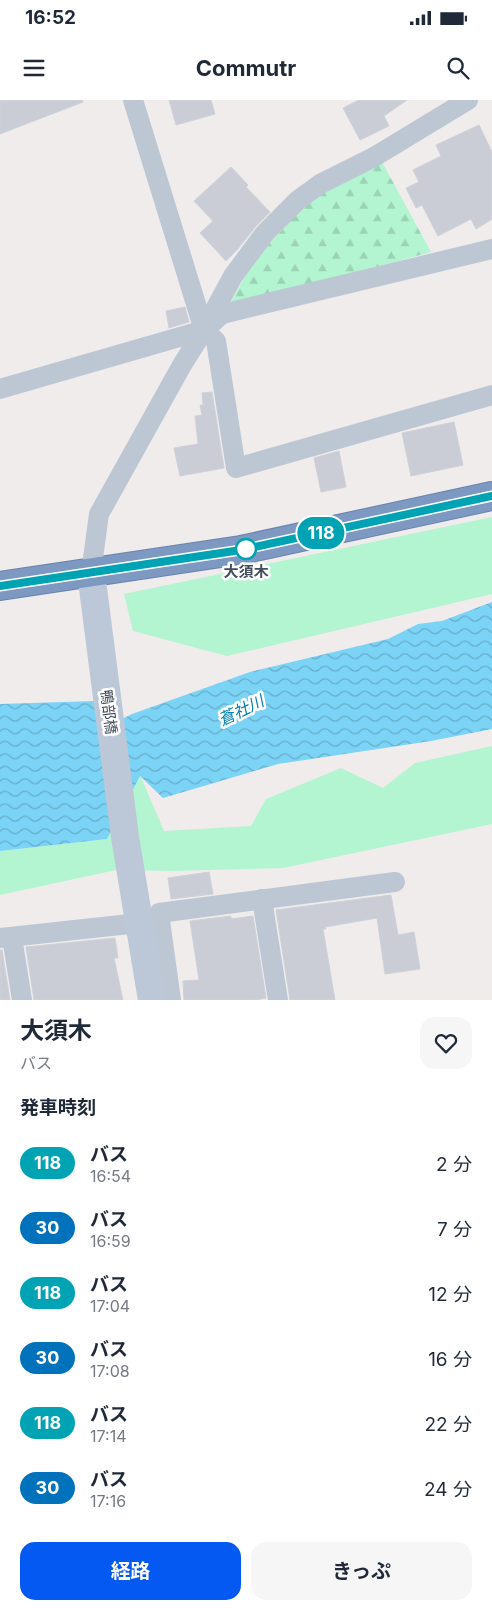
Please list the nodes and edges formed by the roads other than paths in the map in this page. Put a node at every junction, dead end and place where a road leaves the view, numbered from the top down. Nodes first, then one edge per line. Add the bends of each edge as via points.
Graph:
1 (133, 100) edge
2 (468, 100) edge
3 (492, 249) edge
4 (204, 330) junction
5 (0, 389) edge
6 (492, 396) edge
7 (492, 496) edge
8 (92, 580) junction
9 (0, 586) edge
10 (395, 882) dead end
11 (262, 899) junction
12 (139, 923) junction
13 (6, 938) edge
14 (22, 1000) edge
15 (152, 1000) edge
16 (172, 1000) edge
17 (278, 1000) edge

1 - 4 street
2 - 4 street via 374,157 320,184 298,200 265,233 233,276
3 - 4 street via 222,314
4 - 5 street
4 - 6 street via 216,341 236,468
4 - 8 street via 100,514
7 - 8 highway
8 - 9 highway
8 - 12 street, 鴨部橋
10 - 11 street
11 - 16 street via 159,913
11 - 17 street
12 - 13 street
12 - 15 street, 鴨部橋
13 - 14 street

